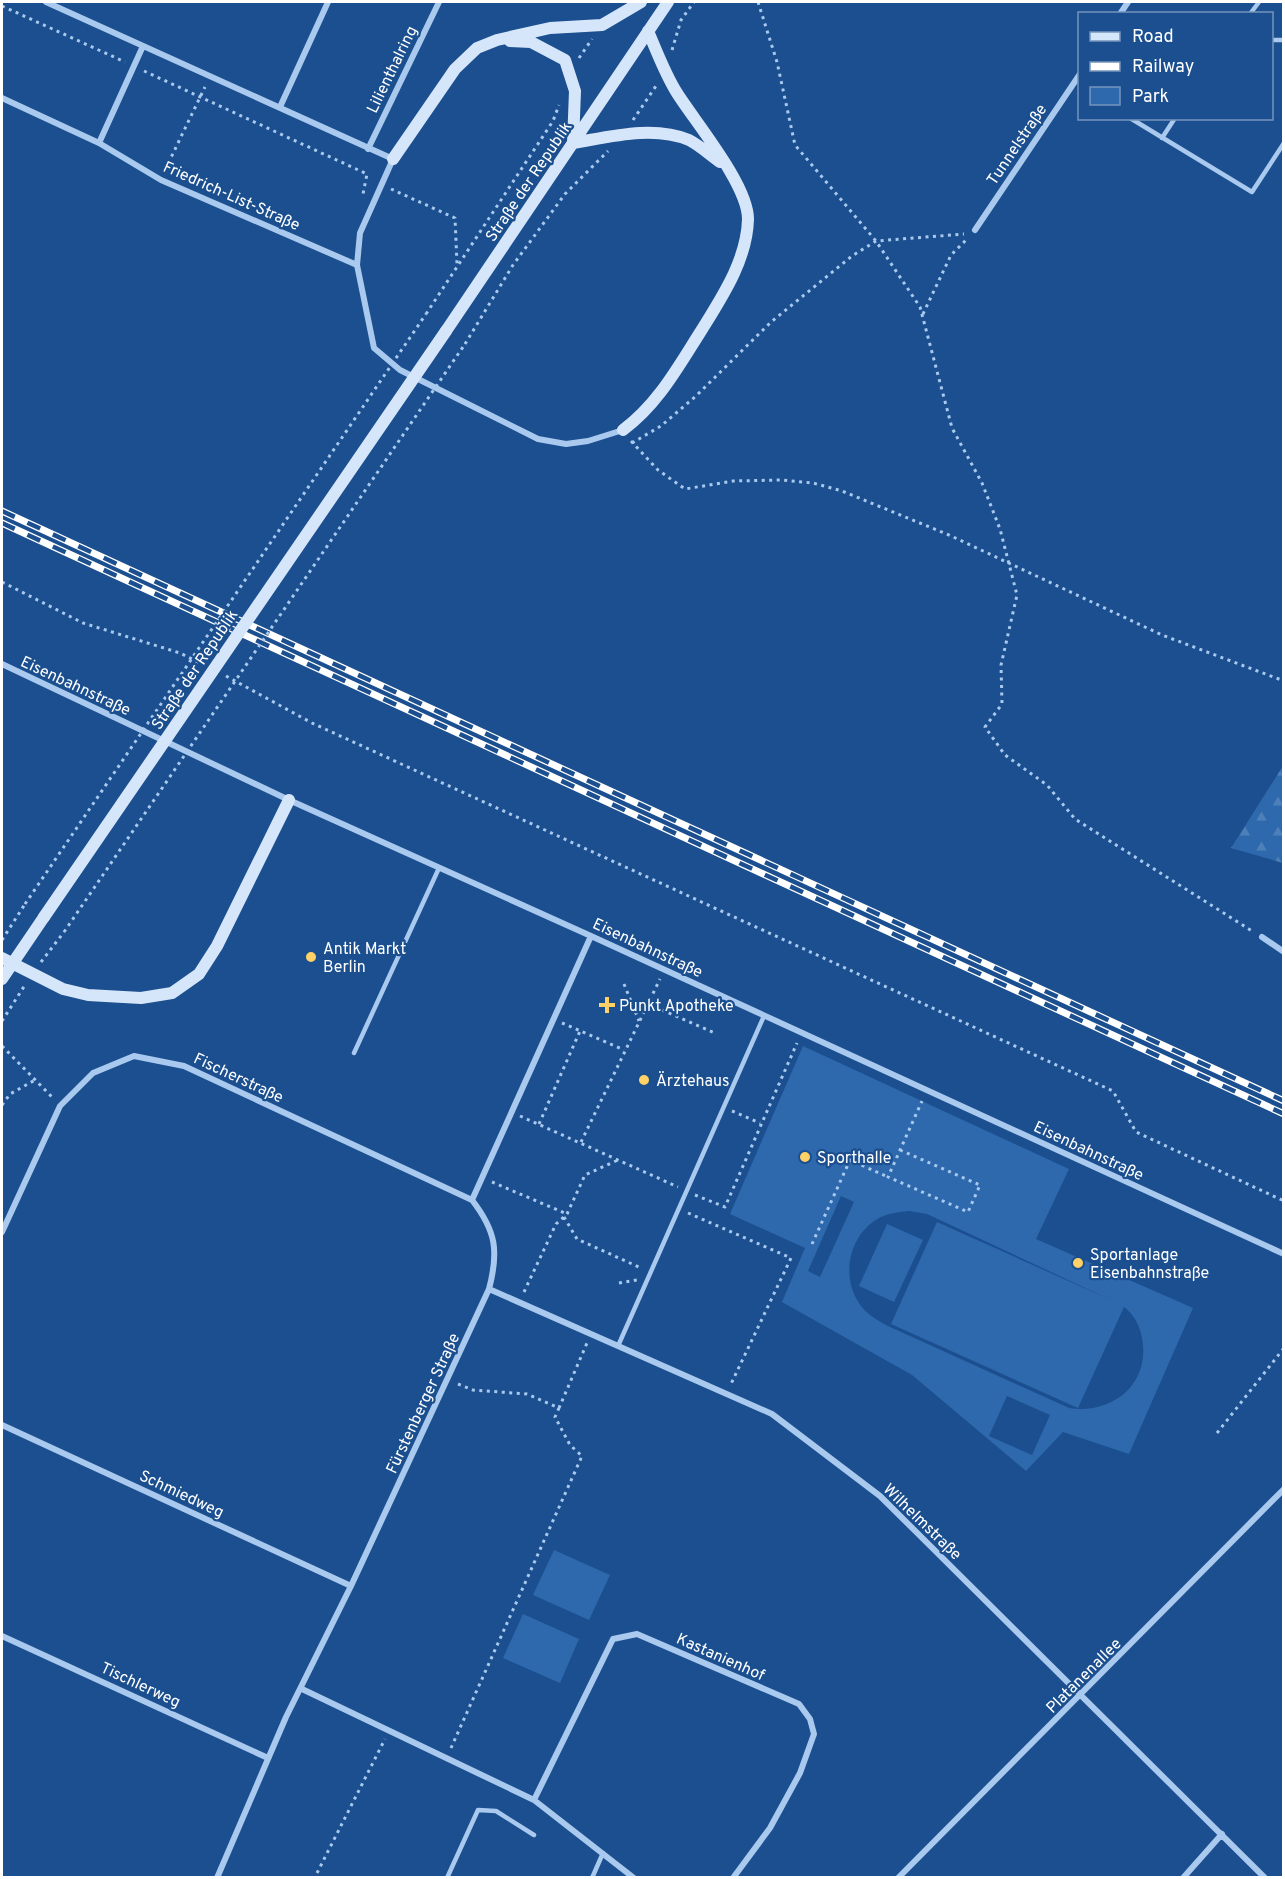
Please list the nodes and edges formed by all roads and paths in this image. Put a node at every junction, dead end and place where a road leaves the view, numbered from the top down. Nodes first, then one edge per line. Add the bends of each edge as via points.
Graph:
1 (46, 2) edge
2 (328, 2) edge
3 (439, 2) edge
4 (641, 2) edge
5 (668, 2) edge
6 (694, 2) edge
7 (758, 2) edge
8 (2, 6) edge
9 (602, 24) junction
10 (648, 31) junction
11 (496, 40) junction
12 (143, 46) junction
13 (135, 67) junction
14 (666, 72) junction
15 (569, 73) junction
16 (1078, 76) edge
17 (210, 77) junction
18 (1072, 84) junction
19 (1078, 87) edge
20 (200, 97) junction
21 (2, 98) edge
22 (560, 103) dead end
23 (280, 107) junction
24 (1133, 120) edge
25 (1174, 120) edge
26 (625, 134) junction
27 (1162, 138) junction
28 (99, 143) junction
29 (573, 143) junction
30 (1284, 143) edge
31 (368, 149) junction
32 (393, 159) junction
33 (724, 165) junction
34 (161, 180) junction
35 (382, 184) junction
36 (361, 202) dead end
37 (975, 230) junction
38 (876, 241) junction
39 (357, 265) junction
40 (457, 266) junction
41 (922, 315) junction
42 (623, 430) junction
43 (632, 443) junction
44 (1009, 564) junction
45 (2, 582) edge
46 (2, 664) edge
47 (210, 668) dead end
48 (220, 674) dead end
49 (1284, 681) edge
50 (289, 800) junction
51 (439, 868) junction
52 (591, 936) junction
53 (1262, 937) joint
54 (2, 940) edge
55 (1284, 952) edge
56 (6, 961) edge
57 (664, 970) junction
58 (32, 974) junction
59 (2, 979) edge
60 (624, 984) dead end
61 (647, 1004) junction
62 (764, 1016) junction
63 (554, 1019) junction
64 (2, 1021) edge
65 (639, 1021) junction
66 (580, 1031) junction
67 (716, 1033) dead end
68 (801, 1033) junction
69 (2, 1046) edge
70 (624, 1050) junction
71 (354, 1053) dead end
72 (35, 1080) junction
73 (927, 1091) junction
74 (2, 1105) edge
75 (60, 1106) junction
76 (725, 1107) junction
77 (512, 1112) junction
78 (760, 1123) junction
79 (538, 1124) junction
80 (581, 1142) junction
81 (900, 1150) junction
82 (618, 1160) junction
83 (888, 1177) junction
84 (482, 1178) junction
85 (687, 1191) junction
86 (472, 1200) junction
87 (1284, 1201) edge
88 (679, 1208) junction
89 (566, 1215) junction
90 (2, 1232) edge
91 (813, 1244) dead end
92 (1284, 1254) edge
93 (651, 1272) junction
94 (489, 1289) junction
95 (520, 1300) junction
96 (591, 1333) junction
97 (618, 1346) junction
98 (1284, 1348) edge
99 (448, 1379) junction
100 (726, 1393) junction
101 (559, 1408) junction
102 (2, 1425) edge
103 (1217, 1433) dead end
104 (1284, 1489) edge
105 (351, 1586) junction
106 (2, 1636) edge
107 (302, 1689) junction
108 (1083, 1694) junction
109 (390, 1730) junction
110 (268, 1758) junction
111 (447, 1758) junction
112 (534, 1800) junction
113 (1222, 1834) junction
114 (534, 1835) dead end
115 (603, 1853) junction
116 (317, 1873) dead end
117 (216, 1878) edge
118 (447, 1878) edge
119 (592, 1878) edge
120 (634, 1878) edge
121 (733, 1878) edge
122 (898, 1878) edge
123 (1183, 1878) edge
124 (1265, 1878) edge

1 - 12 street
2 - 23 street
3 - 31 street, Lilienthalring
4 - 9 main road
5 - 10 main road, Straße der Republik
6 - 14 path via 681,20
7 - 38 path via 777,62 795,145
8 - 13 path
9 - 11 main road via 550,28
9 - 15 path
10 - 14 main road
10 - 29 main road, Straße der Republik
11 - 15 main road via 531,42 565,60
11 - 32 main road via 477,48 455,69
12 - 13 street
12 - 17 street
13 - 20 path
13 - 28 street
14 - 26 path
14 - 33 main road
15 - 29 main road via 575,91
16 - 18 street, Tunnelstraße
17 - 20 path
17 - 23 street
18 - 19 lane
18 - 37 street, Tunnelstraße
20 - 34 path
20 - 36 path via 367,174
21 - 28 street, Friedrich-List-Straße
22 - 40 path via 553,121
23 - 31 street
24 - 27 lane
25 - 27 lane
26 - 29 main road
26 - 33 main road via 660,134 688,140
26 - 58 path, bridge via 566,194 513,265 465,344
27 - 30 lane via 1252,192
28 - 34 street, Friedrich-List-Straße
29 - 56 main road, Straße der Republik, bridge via 44,917
31 - 32 street
32 - 35 street
33 - 42 main road via 739,184 748,217 743,250 727,290 657,399
34 - 39 street, Friedrich-List-Straße
35 - 39 street via 360,233
35 - 40 path via 455,218
37 - 38 path via 957,236
37 - 41 path via 951,255
38 - 41 path
38 - 43 path via 771,322 661,426
39 - 42 street via 374,348 400,370 538,439 566,444
40 - 54 path, bridge
41 - 44 path via 952,428 982,483
42 - 43 path
43 - 44 path via 658,470 685,489 733,481 813,483 891,510
44 - 49 path via 1162,635
44 - 53 path via 1017,595 1001,665 1002,704 985,727 1005,755 1047,785 1076,819
45 - 47 path via 83,623 180,653
46 - 50 street, Eisenbahnstraße
48 - 87 path via 312,723 1113,1091 1136,1132
50 - 51 street, Eisenbahnstraße
50 - 58 main road via 217,946 199,974 172,993 141,998 88,995 63,989
51 - 52 street, Eisenbahnstraße
51 - 71 lane
52 - 57 street, Eisenbahnstraße
52 - 63 street
53 - 55 street
56 - 58 main road
56 - 59 main road, Straße der Republik
57 - 61 path
57 - 62 street, Eisenbahnstraße
58 - 64 path
60 - 65 path
61 - 65 path
61 - 67 path
62 - 68 street, Eisenbahnstraße
62 - 76 lane
63 - 66 path
63 - 77 street
65 - 70 path
66 - 70 path
66 - 79 path
68 - 73 street, Eisenbahnstraße
68 - 78 path
69 - 72 path
70 - 80 path
72 - 74 path via 10,1095
72 - 75 path
73 - 81 path
73 - 92 street, Eisenbahnstraße
75 - 86 street, Fischerstraße via 93,1073 134,1056 184,1066
75 - 90 street, Fischerstraße
76 - 78 path
76 - 85 lane
77 - 79 path
77 - 84 street
78 - 85 path via 725,1207
79 - 80 path
80 - 82 path
81 - 83 path
81 - 83 path via 980,1185 968,1212
82 - 85 path
82 - 89 path via 585,1175
83 - 91 path via 850,1160
84 - 86 street
84 - 89 path
85 - 88 lane
86 - 94 street, Fürstenberger Straße via 488,1221 495,1248
88 - 93 lane
88 - 100 path via 791,1258
89 - 93 path via 576,1239
89 - 95 path via 556,1224
93 - 97 lane
94 - 95 street, Wilhelmstraße
94 - 99 street, Fürstenberger Straße
95 - 96 street, Wilhelmstraße
96 - 97 street, Wilhelmstraße
96 - 101 path
97 - 100 street, Wilhelmstraße
98 - 103 path
99 - 101 path via 473,1390 527,1394
99 - 105 street, Fürstenberger Straße
100 - 108 street, Wilhelmstraße via 772,1414 880,1496
101 - 111 path via 555,1417 570,1445 582,1456
102 - 105 street, Schmiedweg
104 - 108 street, Platanenallee
105 - 107 street, Fürstenberger Straße
106 - 110 street, Tischlerweg
107 - 109 street
107 - 110 street, Fürstenberger Straße
108 - 113 street, Wilhelmstraße
108 - 122 street, Platanenallee
109 - 111 street
109 - 116 path
110 - 117 street, Fürstenberger Straße
111 - 112 street
112 - 115 street
112 - 121 street, Kastanienhof via 613,1639 637,1634 799,1704 810,1719 814,1734 800,1773 770,1828
113 - 123 street
113 - 124 street, Wilhelmstraße
114 - 118 lane via 496,1810 478,1810
115 - 119 lane
115 - 120 street

